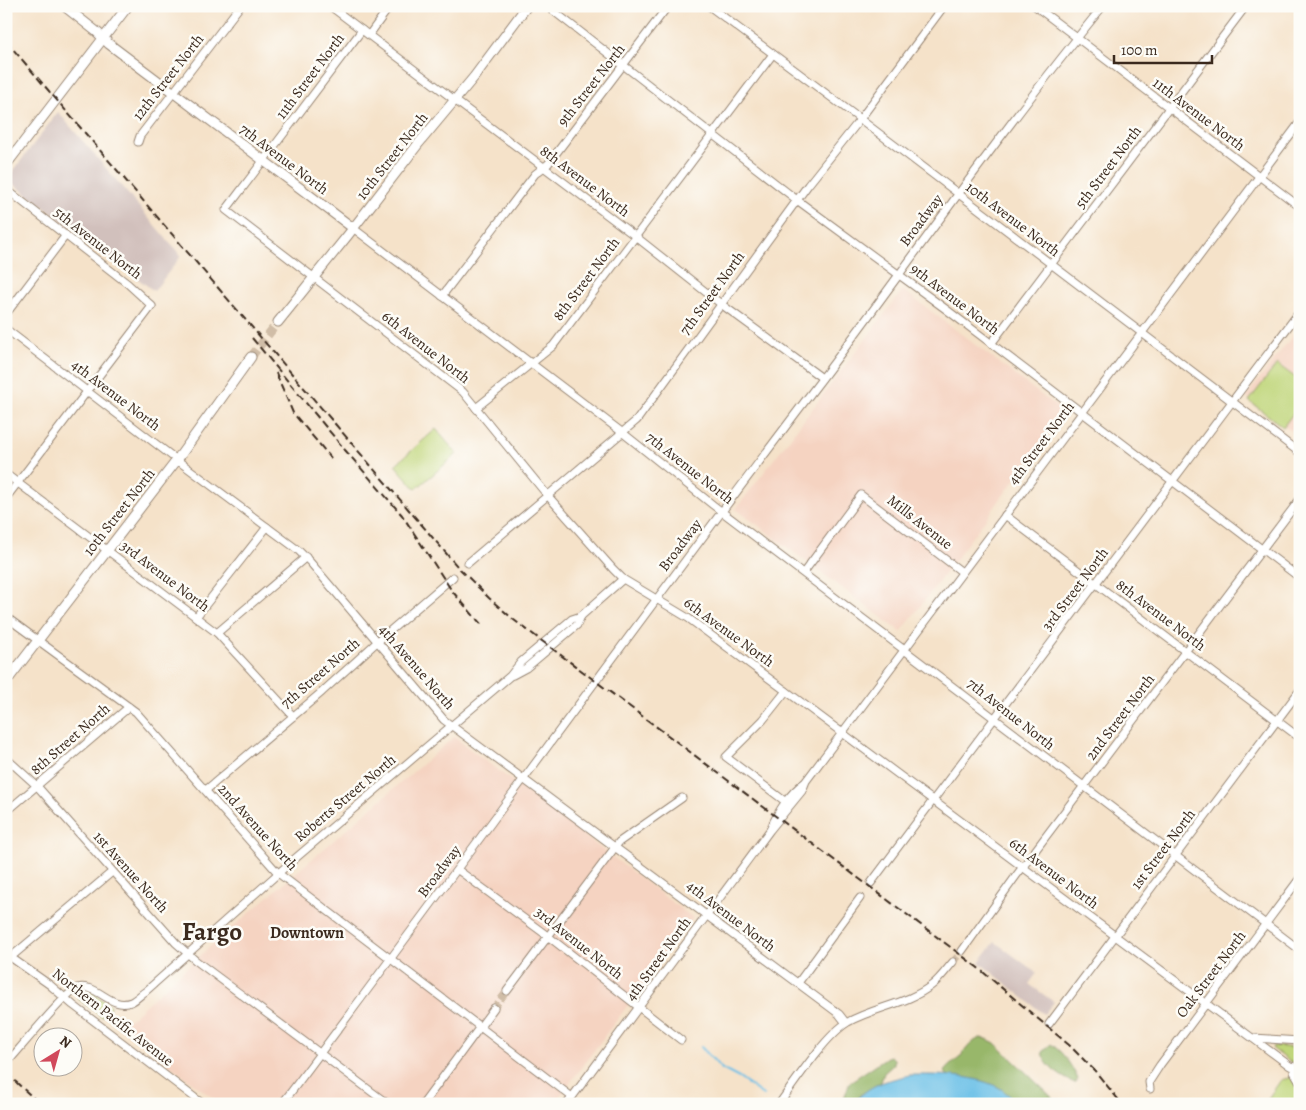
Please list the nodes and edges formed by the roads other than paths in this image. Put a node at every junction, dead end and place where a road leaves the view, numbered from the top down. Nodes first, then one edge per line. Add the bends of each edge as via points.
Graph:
1 (64, 6) edge
2 (128, 6) edge
3 (240, 6) edge
4 (330, 6) edge
5 (390, 6) edge
6 (527, 6) edge
7 (547, 6) edge
8 (668, 6) edge
9 (709, 6) edge
10 (944, 6) edge
11 (1035, 6) edge
12 (1103, 6) edge
13 (1246, 6) edge
14 (362, 30) junction
15 (369, 35) junction
16 (104, 37) junction
17 (1077, 38) junction
18 (773, 54) junction
19 (624, 66) junction
20 (174, 93) junction
21 (454, 100) junction
22 (1169, 108) junction
23 (860, 119) junction
24 (1300, 122) edge
25 (712, 134) junction
26 (138, 142) dead end
27 (264, 161) junction
28 (6, 164) edge
29 (543, 166) junction
30 (1259, 176) junction
31 (6, 189) edge
32 (958, 194) junction
33 (797, 200) junction
34 (1300, 208) edge
35 (226, 210) joint
36 (353, 228) junction
37 (66, 235) junction
38 (635, 236) junction
39 (1051, 265) junction
40 (899, 274) junction
41 (315, 278) junction
42 (442, 296) junction
43 (721, 304) junction
44 (1300, 311) edge
45 (6, 314) edge
46 (278, 322) tunnel mouth
47 (6, 329) edge
48 (1141, 333) junction
49 (991, 344) junction
50 (252, 357) tunnel mouth
51 (530, 364) junction
52 (822, 378) junction
53 (87, 391) junction
54 (1232, 402) junction
55 (476, 408) junction
56 (1081, 412) junction
57 (623, 433) junction
58 (1300, 453) edge
59 (177, 460) junction
60 (6, 474) edge
61 (1172, 481) junction
62 (18, 483) junction
63 (548, 496) junction
64 (6, 498) edge
65 (1300, 499) edge
66 (723, 512) junction
67 (1005, 514) junction
68 (267, 527) junction
69 (1262, 549) junction
70 (107, 550) junction
71 (306, 557) junction
72 (468, 563) dead end
73 (804, 572) junction
74 (962, 572) junction
75 (453, 577) dead end
76 (623, 578) junction
77 (1300, 578) edge
78 (1097, 584) junction
79 (658, 598) junction
80 (6, 617) edge
81 (196, 617) junction
82 (217, 633) junction
83 (38, 640) junction
84 (377, 642) junction
85 (904, 649) junction
86 (1186, 651) junction
87 (6, 682) edge
88 (1300, 690) edge
89 (786, 691) junction
90 (129, 707) junction
91 (293, 716) junction
92 (994, 718) junction
93 (1277, 721) junction
94 (452, 726) junction
95 (842, 733) junction
96 (1300, 738) edge
97 (6, 758) edge
98 (524, 779) junction
99 (806, 782) junction
100 (37, 786) junction
101 (1084, 787) junction
102 (206, 790) junction
103 (682, 798) dead end
104 (933, 800) junction
105 (786, 802) junction
106 (6, 812) edge
107 (770, 830) junction
108 (615, 847) junction
109 (1176, 856) junction
110 (1023, 867) junction
111 (458, 870) junction
112 (112, 872) junction
113 (278, 873) junction
114 (1300, 878) edge
115 (872, 884) dead end
116 (860, 898) dead end
117 (708, 915) junction
118 (1265, 924) junction
119 (1116, 936) junction
120 (548, 937) junction
121 (1300, 950) edge
122 (962, 951) tunnel mouth
123 (188, 954) junction
124 (9, 956) edge
125 (391, 959) junction
126 (953, 962) tunnel mouth
127 (798, 983) junction
128 (507, 991) tunnel mouth
129 (64, 998) junction
130 (1207, 1003) junction
131 (494, 1008) tunnel mouth
132 (640, 1008) junction
133 (846, 1023) junction
134 (1049, 1024) dead end
135 (480, 1026) junction
136 (1252, 1038) junction
137 (681, 1040) dead end
138 (1300, 1041) edge
139 (320, 1053) junction
140 (6, 1064) edge
141 (1297, 1066) edge
142 (1300, 1082) edge
143 (1150, 1089) dead end
144 (572, 1097) junction
145 (203, 1104) edge
146 (282, 1104) edge
147 (388, 1104) edge
148 (423, 1104) edge
149 (567, 1104) edge
150 (779, 1104) edge

1 - 16 main road, 7th Avenue North
2 - 16 main road
3 - 20 street, 12th Street North
4 - 14 street, 8th Avenue North
5 - 15 street, 11th Street North
6 - 21 main road, 10th Street North
7 - 19 street, 9th Avenue North
8 - 19 street, 9th Street North
9 - 18 street, 10th Avenue North
10 - 23 street, 7th Street North
11 - 17 street, 11th Avenue North
12 - 17 street, Broadway
13 - 22 street, 5th Street North
14 - 15 street, 8th Avenue North
14 - 27 street, 11th Street North
15 - 21 street, 8th Avenue North
16 - 20 main road, 7th Avenue North
16 - 28 main road
17 - 22 street, 11th Avenue North
17 - 32 street, Broadway
18 - 23 street, 10th Avenue North
18 - 25 street, 8th Street North
19 - 25 street, 9th Avenue North
19 - 29 street, 9th Street North via 548,164
20 - 26 street, 12th Street North
20 - 27 main road, 7th Avenue North
21 - 29 street, 8th Avenue North
21 - 36 main road, 10th Street North
22 - 30 street, 11th Avenue North
22 - 39 street, 5th Street North
23 - 32 street, 10th Avenue North
23 - 33 street, 7th Street North
24 - 30 street, 4th Street North
25 - 33 street, 9th Avenue North
25 - 38 street, 8th Street North
27 - 35 street, 11th Street North
27 - 36 main road, 7th Avenue North
29 - 38 street, 8th Avenue North
29 - 42 street, 9th Street North
30 - 34 street, 11th Avenue North
30 - 48 street, 4th Street North
31 - 37 street, 5th Avenue North
32 - 39 street, 10th Avenue North
32 - 40 street, Broadway
33 - 40 street, 9th Avenue North
33 - 43 street, 7th Street North
35 - 41 street, 6th Avenue North
36 - 41 main road, 10th Street North
36 - 42 street, 7th Avenue North
37 - 45 street
37 - 53 street, 5th Avenue North via 152,306
38 - 43 street, 8th Avenue North
38 - 51 street, 8th Street North via 553,346
39 - 48 street, 10th Avenue North
39 - 49 street, 5th Street North
40 - 49 street, 9th Avenue North
40 - 52 street, Broadway
41 - 46 main road, 10th Street North
41 - 55 street, 6th Avenue North via 463,392
42 - 51 street, 7th Avenue North
43 - 52 street, 8th Avenue North
43 - 57 street, 7th Street North via 637,420
44 - 54 street, 3rd Street North
47 - 53 street, 4th Avenue North
48 - 54 street, 10th Avenue North
48 - 56 street, 4th Street North
49 - 56 street, 9th Avenue North
50 - 59 main road, 10th Street North
51 - 55 street, 8th Street North
51 - 57 street, 7th Avenue North
52 - 66 street, Broadway
53 - 59 street, 4th Avenue North
53 - 62 street
54 - 58 street, 10th Avenue North
54 - 61 street, 3rd Street North
55 - 63 street, 6th Avenue North
56 - 61 street, 9th Avenue North
56 - 67 street, 4th Street North
57 - 63 street, 7th Street North
57 - 66 street, 7th Avenue North
59 - 68 street, 4th Avenue North
59 - 70 main road, 10th Street North
60 - 62 street, 3rd Avenue North
61 - 69 street, 9th Avenue North
61 - 78 street, 3rd Street North
62 - 64 street
62 - 70 street, 3rd Avenue North
63 - 72 street, 7th Street North
63 - 76 street, 6th Avenue North
65 - 69 street, 2nd Street North
66 - 73 street, 7th Avenue North
66 - 79 street, Broadway
67 - 74 street, 4th Street North
67 - 78 street, 8th Avenue North
68 - 71 street, 4th Avenue North
68 - 81 street
69 - 77 street, 9th Avenue North
69 - 86 street, 2nd Street North
70 - 81 street, 3rd Avenue North
70 - 83 main road, 10th Street North
71 - 82 street
71 - 84 street, 4th Avenue North
73 - 74 street, Mills Avenue via 861,495
73 - 85 street, 7th Avenue North
74 - 85 street, 4th Street North
75 - 84 street, 7th Street North
76 - 79 street, 6th Avenue North
76 - 94 street, Roberts Street North via 581,616 572,619 521,662 510,676
78 - 86 street, 8th Avenue North
78 - 92 street, 3rd Street North
79 - 89 street, 6th Avenue North
79 - 98 street, Broadway
80 - 83 street, 2nd Avenue North
81 - 82 street, 3rd Avenue North
82 - 91 street, 3rd Avenue North
83 - 87 main road, 10th Street North
83 - 90 street, 2nd Avenue North
84 - 91 street, 7th Street North
84 - 94 street, 4th Avenue North
85 - 92 street, 7th Avenue North
85 - 95 street, 4th Street North
86 - 93 street, 8th Avenue North
86 - 101 street, 2nd Street North
88 - 93 street, 1st Street North
89 - 95 street, 6th Avenue North
89 - 105 street via 726,757
90 - 100 street, 8th Street North
90 - 102 street, 2nd Avenue North
91 - 102 street, 7th Street North
92 - 101 street, 7th Avenue North
92 - 104 street, 3rd Street North
93 - 96 street, 8th Avenue North
93 - 109 street, 1st Street North
94 - 98 street, 4th Avenue North
94 - 113 street, Roberts Street North
95 - 99 street, 4th Street North
95 - 104 street, 6th Avenue North
97 - 100 street, 1st Avenue North
98 - 108 street, 4th Avenue North
98 - 111 street, Broadway
99 - 105 street, 4th Street North
99 - 107 street, 4th Street North
100 - 106 street, 8th Street North
100 - 112 street, 1st Avenue North
101 - 109 street, 7th Avenue North
101 - 110 street, 2nd Street North
102 - 113 street, 2nd Avenue North
103 - 108 street
104 - 110 street, 6th Avenue North
104 - 115 street, 3rd Street North
105 - 107 street, 4th Street North
107 - 117 street, 4th Street North
108 - 117 street, 4th Avenue North
108 - 120 street
109 - 118 street, 7th Avenue North
109 - 119 street, 1st Street North
110 - 119 street, 6th Avenue North
110 - 122 street, 2nd Street North
111 - 120 street, 3rd Avenue North
111 - 125 street, Broadway
112 - 123 street, 1st Avenue North
112 - 124 street
113 - 123 street, Roberts Street North
113 - 125 street, 2nd Avenue North
114 - 118 street, Oak Street North
116 - 127 street
117 - 127 street, 4th Avenue North
117 - 132 street, 4th Street North
118 - 121 street, 7th Avenue North
118 - 130 street, Oak Street North
119 - 130 street, 6th Avenue North
119 - 134 street, 1st Street North
120 - 128 street
120 - 132 street, 3rd Avenue North
123 - 129 street, Roberts Street North via 131,1002 114,1002 92,988 77,988
123 - 139 street, 1st Avenue North
124 - 129 street, Northern Pacific Avenue
125 - 135 street, 2nd Avenue North
125 - 139 street, Broadway
126 - 133 street via 921,992
127 - 133 street, 4th Avenue North
129 - 140 street
129 - 145 street, Northern Pacific Avenue
130 - 136 street, 6th Avenue North
130 - 143 street, Oak Street North via 1160,1065 1149,1082
131 - 135 street
132 - 137 street, 3rd Avenue North
132 - 144 street, 4th Street North
133 - 150 street via 811,1061
135 - 144 street, 2nd Avenue North
135 - 148 street
136 - 138 street
136 - 141 street, 6th Avenue North via 1290,1066
139 - 146 street, Broadway
139 - 147 street, 1st Avenue North
141 - 142 street via 1294,1072
144 - 149 street, 4th Street North

